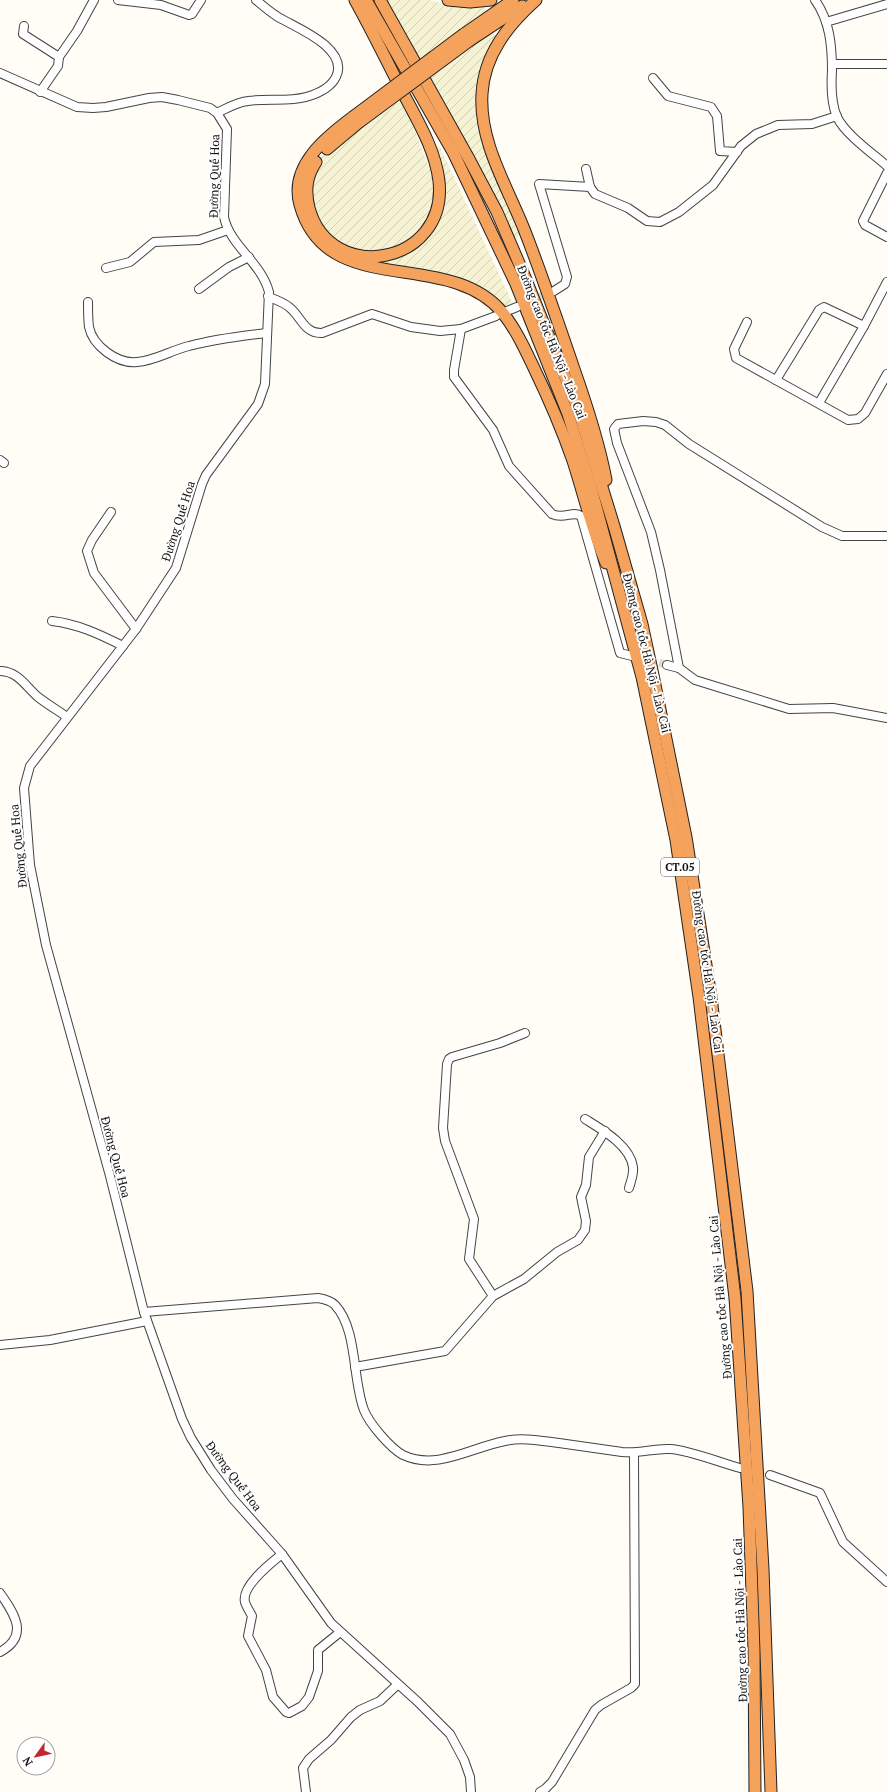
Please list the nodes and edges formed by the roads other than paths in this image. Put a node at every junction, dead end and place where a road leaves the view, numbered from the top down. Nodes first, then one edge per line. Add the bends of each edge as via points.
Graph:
1 (94, 0) edge
2 (118, 0) edge
3 (201, 0) edge
4 (256, 0) edge
5 (355, 0) edge
6 (366, 0) edge
7 (380, 0) edge
8 (448, 0) edge
9 (491, 0) edge
10 (513, 0) edge
11 (530, 0) edge
12 (536, 0) edge
13 (815, 0) edge
14 (887, 4) edge
15 (826, 22) junction
16 (24, 26) dead end
17 (467, 38) junction
18 (59, 56) junction
19 (832, 64) junction
20 (887, 64) edge
21 (0, 73) edge
22 (653, 78) dead end
23 (40, 92) junction
24 (217, 113) junction
25 (837, 116) junction
26 (355, 120) junction
27 (737, 152) junction
28 (887, 166) edge
29 (586, 169) dead end
30 (887, 174) edge
31 (590, 186) junction
32 (228, 230) junction
33 (887, 237) edge
34 (249, 257) junction
35 (106, 268) dead end
36 (887, 282) edge
37 (199, 289) dead end
38 (554, 291) tunnel mouth
39 (268, 296) junction
40 (88, 302) dead end
41 (517, 307) dead end
42 (506, 311) dead end
43 (496, 316) dead end
44 (747, 322) dead end
45 (864, 326) junction
46 (461, 329) junction
47 (267, 333) junction
48 (887, 374) edge
49 (776, 380) junction
50 (819, 403) junction
51 (111, 512) dead end
52 (614, 526) junction
53 (887, 536) edge
54 (624, 608) junction
55 (52, 621) dead end
56 (136, 629) junction
57 (123, 646) junction
58 (636, 657) tunnel mouth
59 (667, 665) tunnel mouth
60 (679, 668) junction
61 (1, 671) edge
62 (67, 717) junction
63 (887, 718) edge
64 (525, 1032) dead end
65 (585, 1118) dead end
66 (605, 1131) junction
67 (629, 1188) dead end
68 (493, 1296) junction
69 (144, 1312) junction
70 (147, 1321) junction
71 (0, 1345) edge
72 (355, 1368) junction
73 (634, 1453) junction
74 (740, 1468) dead end
75 (770, 1475) dead end
76 (282, 1554) junction
77 (887, 1582) edge
78 (0, 1593) edge
79 (339, 1633) junction
80 (0, 1652) edge
81 (397, 1684) junction
82 (306, 1792) edge
83 (471, 1792) edge
84 (540, 1792) edge
85 (755, 1792) edge
86 (771, 1792) edge

1 - 18 street via 77,31
2 - 3 street via 161,5 189,15
4 - 24 street via 273,14 325,45 334,55 339,72 332,83 307,97 249,100
5 - 26 highway via 421,127 431,150 438,180 437,208 432,222 421,237 394,254 379,257 362,256 345,251 327,239 311,216 306,192 310,171 330,145
6 - 54 highway, Đường cao tốc Hà Nội - Lào Cai / CT.05 via 453,152 516,284 568,414
7 - 52 highway, Đường cao tốc Hà Nội - Lào Cai / CT.05 via 470,159 500,219 578,409
8 - 9 highway
10 - 17 highway
11 - 17 highway
12 - 52 highway via 508,28 489,60 482,94 482,119 496,165 517,211 547,291 596,433
13 - 15 street
14 - 15 street
15 - 19 street
16 - 18 street via 23,34
17 - 26 highway, bridge
18 - 23 street via 58,66
19 - 20 street
19 - 25 street via 832,98
21 - 23 street
22 - 27 street via 668,96 711,107 717,116 720,151
23 - 24 street via 77,107 106,107 149,98 162,98 210,108
24 - 32 street, Đường Quế Hoa via 227,129 228,137 224,216
25 - 27 street via 812,124 784,124 770,128 750,138
25 - 28 street via 846,130
26 - 54 highway via 319,146 301,174 298,183 299,202 311,233 322,245 342,258 360,265 436,277 458,284 479,294 502,312 522,343 559,423 596,540
27 - 31 street via 713,185 679,212 660,222 647,220 628,208 595,194
29 - 31 street
30 - 33 street via 863,221 865,225
31 - 38 street via 539,184 567,277 564,284
32 - 34 street, Đường Quế Hoa
32 - 35 street via 199,240 154,242 130,262
34 - 37 street via 229,267
34 - 39 street, Đường Quế Hoa via 266,282
36 - 45 street
39 - 46 street via 290,308 308,329 316,333 372,314 401,325 426,330
39 - 47 street, Đường Quế Hoa
40 - 47 street via 89,326 93,337 100,346 118,359 136,362 221,338
41 - 42 street
43 - 46 street
44 - 49 street via 733,354 742,362
45 - 49 street via 824,307 819,310
45 - 50 street
46 - 58 street via 454,377 493,430 509,466 552,514 562,517 575,514 581,516 620,653
47 - 56 street, Đường Quế Hoa via 265,384 258,404 206,475 176,568
48 - 50 street via 865,412 855,421 848,420
49 - 50 street
51 - 56 street via 87,551 94,573
52 - 86 highway, Đường cao tốc Hà Nội - Lào Cai / CT.05 via 643,631 686,837 711,997 737,1196 748,1291 757,1442
53 - 60 street via 842,536 828,530 688,444 665,425 643,421 618,424 614,434 653,540
54 - 85 highway, Đường cao tốc Hà Nội - Lào Cai / CT.05 via 642,677 676,840 725,1201 735,1298 749,1507
55 - 57 street via 72,624 98,633
56 - 57 street, Đường Quế Hoa
57 - 62 street, Đường Quế Hoa
59 - 60 street
60 - 63 street via 695,680 789,709 833,708
61 - 62 street via 25,681 38,696
62 - 69 street, Đường Quế Hoa via 30,766 26,776 24,788 30,865 46,945 110,1176
64 - 68 street via 494,1045 452,1057 447,1064 443,1128 445,1141 474,1219 469,1259
65 - 66 street
66 - 67 street via 631,1160 633,1176
66 - 68 street via 589,1158 586,1185 581,1197 586,1221 582,1236 574,1244 557,1252 524,1279
68 - 72 street via 446,1351
69 - 70 street, Đường Quế Hoa
69 - 72 street via 318,1298 327,1300 335,1305 345,1324
70 - 71 street via 50,1340
70 - 76 street, Đường Quế Hoa via 172,1395 191,1438 233,1499
72 - 73 street via 361,1401 368,1418 387,1442 401,1454 413,1459 442,1459 518,1439
73 - 74 street via 673,1449
73 - 84 street via 635,1684 595,1710 552,1782
75 - 77 street via 820,1493 844,1542
76 - 79 street, Đường Quế Hoa
76 - 79 street via 259,1572 245,1597 245,1603 252,1616 248,1636 266,1670 273,1697 286,1712 289,1713 306,1703 318,1671 318,1650
78 - 80 street via 14,1613 17,1631 12,1644
79 - 81 street, Đường Quế Hoa
81 - 82 street via 380,1701 351,1717 331,1740 309,1759 303,1768
81 - 83 street, Đường Quế Hoa via 450,1734 470,1776

